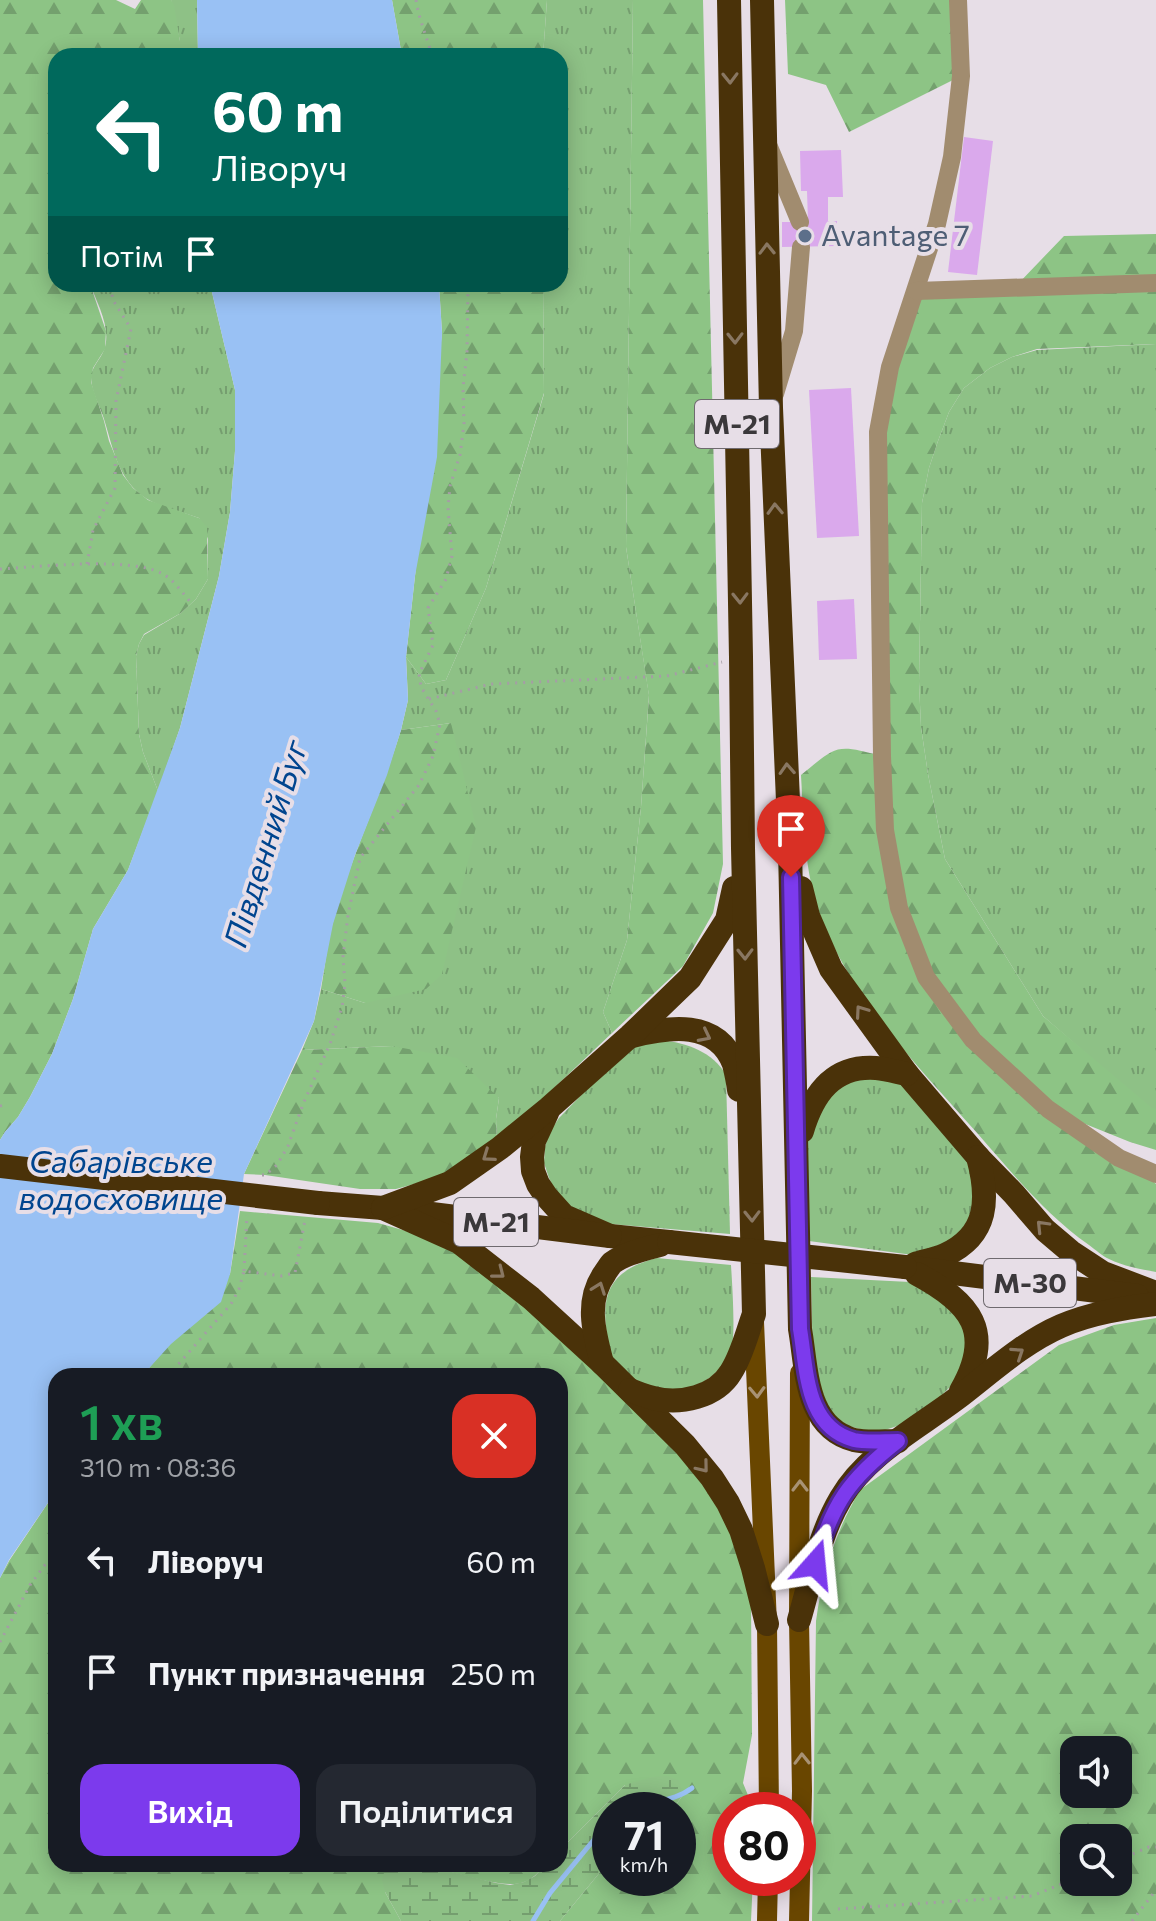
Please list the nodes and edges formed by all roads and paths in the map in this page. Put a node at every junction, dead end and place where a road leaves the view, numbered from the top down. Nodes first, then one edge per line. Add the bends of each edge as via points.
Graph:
1 (416, 0) edge
2 (729, 0) edge
3 (762, 0) edge
4 (958, 0) edge
5 (430, 48) edge
6 (764, 134) junction
7 (800, 222) dead end
8 (801, 247) dead end
9 (1156, 283) edge
10 (916, 291) junction
11 (112, 292) edge
12 (468, 292) edge
13 (771, 408) junction
14 (87, 564) junction
15 (0, 569) edge
16 (193, 605) dead end
17 (741, 657) junction
18 (429, 700) junction
19 (790, 847) junction
20 (743, 848) junction
21 (630, 1036) junction
22 (907, 1074) junction
23 (549, 1108) junction
24 (750, 1138) junction
25 (797, 1149) junction
26 (978, 1157) junction
27 (0, 1166) edge
28 (252, 1174) dead end
29 (1156, 1174) edge
30 (248, 1205) dead end
31 (383, 1208) junction
32 (312, 1209) junction
33 (610, 1236) junction
34 (669, 1242) junction
35 (905, 1267) junction
36 (244, 1271) junction
37 (1156, 1298) edge
38 (754, 1314) junction
39 (800, 1329) junction
40 (602, 1363) junction
41 (175, 1368) edge
42 (630, 1390) junction
43 (955, 1400) junction
44 (898, 1441) junction
45 (48, 1561) edge
46 (799, 1620) junction
47 (767, 1624) junction
48 (0, 1642) edge
49 (769, 1792) edge
50 (1156, 1847) edge
51 (1132, 1854) edge
52 (1060, 1885) edge
53 (1156, 1890) edge
54 (768, 1896) edge
55 (838, 1909) dead end
56 (767, 1921) edge
57 (799, 1921) edge
58 (1132, 1921) edge

1 - 5 path
2 -> 17 highway, М-21
3 - 6 highway, М-21
4 - 10 lane via 961,76 956,136 946,191
6 - 7 lane
13 -> 6 highway, М-21
8 - 13 lane via 794,331
9 - 10 lane
10 - 29 lane via 885,388 877,454 885,830 899,908 926,977 973,1040 1048,1109 1119,1158
11 - 14 path via 131,329 116,401 115,488 93,530
12 - 18 path via 464,424 448,508 452,556 446,579 428,608 433,645 419,674
19 -> 13 highway, М-21
14 - 15 path
14 - 16 path via 153,569 166,575
17 - 18 path via 667,676 491,684
17 - 20 highway, М-21
18 - 28 path via 440,724 433,756 419,785 360,858 348,915 342,1007 330,1044 277,1165 265,1175
22 -> 19 highway via 831,969 808,916
19 - 25 highway, М-21
20 - 21 highway, М-21 via 727,920 690,978
20 -> 24 highway
21 - 23 highway, М-21
21 -> 24 highway via 673,1028 716,1041 733,1063
22 - 25 highway via 876,1068 833,1079 811,1107
22 - 26 highway
23 -> 31 highway, М-21 via 450,1183
23 - 33 highway via 534,1141 538,1184 564,1216
24 -> 38 highway
25 - 39 highway, М-21
26 - 35 highway via 985,1194 978,1227 945,1255
37 -> 26 highway via 1071,1252
27 - 32 highway, М-21, bridge
30 - 36 path
31 - 32 highway, М-21
31 - 33 highway, М-21
31 -> 40 highway via 459,1242
32 - 36 path via 295,1273
33 - 34 highway, М-21
34 - 35 highway, М-21, bridge
40 -> 34 highway via 593,1306 599,1281 612,1263
35 - 37 highway, М-30
35 - 43 highway, М-21 via 944,1289 975,1330 976,1360
36 - 41 path via 231,1304
43 -> 37 highway via 1058,1328
38 - 42 highway via 730,1375 709,1393 677,1401
38 -> 47 main road
39 - 44 highway, М-21 via 812,1401 826,1424 855,1440
46 -> 39 main road
40 - 42 highway
42 -> 47 highway via 685,1445 728,1503 741,1530
43 - 44 highway, М-21
44 - 46 highway via 842,1496 823,1537
45 - 48 path
57 -> 46 main road
47 - 49 main road
50 - 51 path
52 - 55 path via 1032,1896
53 - 58 path
54 - 56 main road

